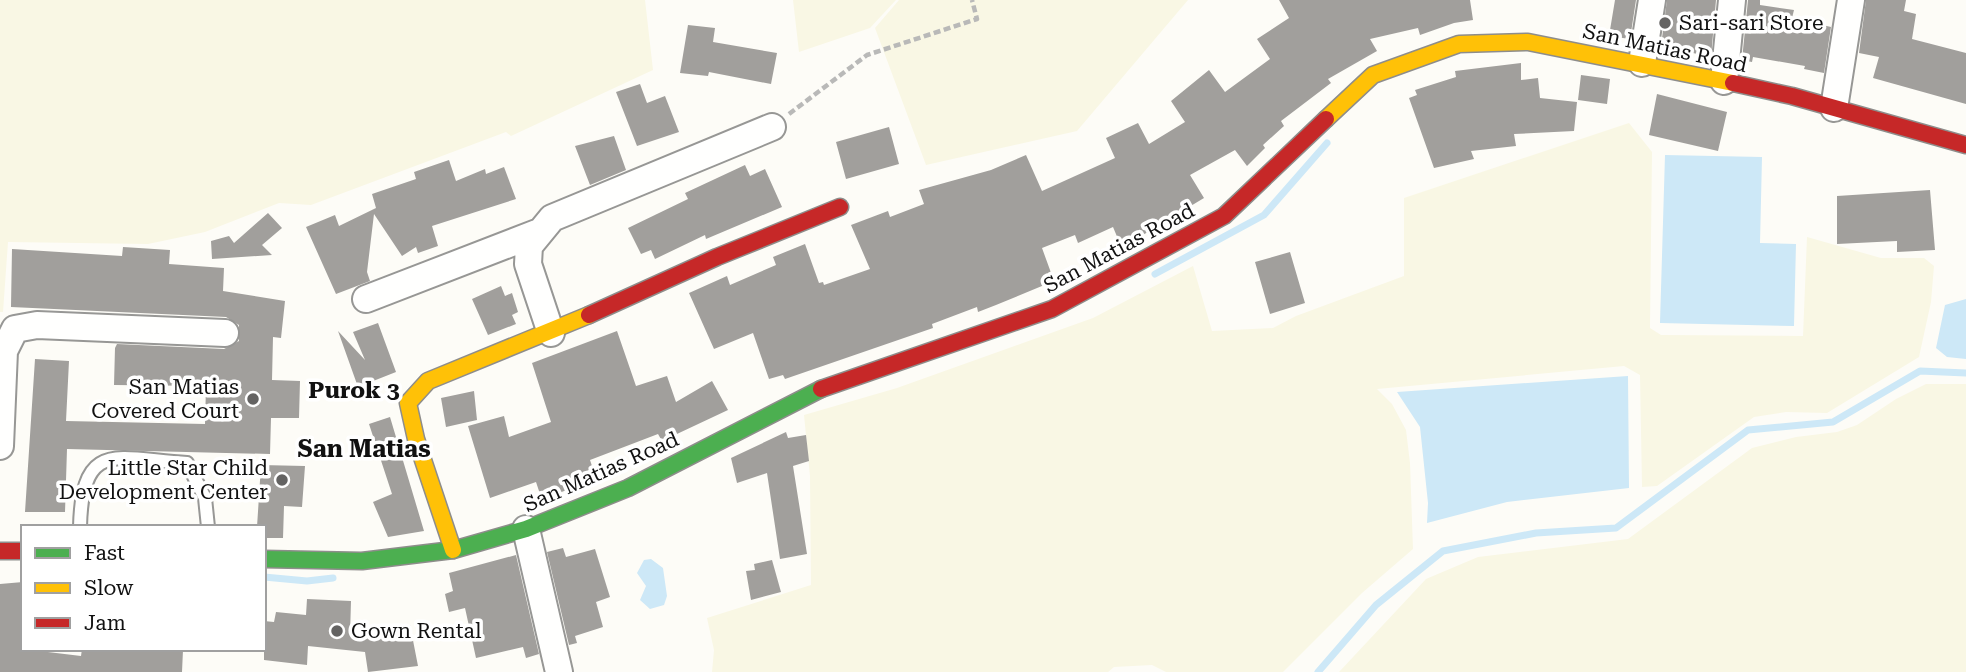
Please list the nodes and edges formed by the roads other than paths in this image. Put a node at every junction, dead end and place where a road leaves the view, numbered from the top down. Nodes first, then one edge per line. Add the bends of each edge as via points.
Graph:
1 (1652, 0) edge
2 (1732, 0) edge
3 (1851, 0) edge
4 (1642, 63) junction
5 (1724, 81) junction
6 (1834, 108) junction
7 (772, 127) road end
8 (1966, 145) edge
9 (840, 207) dead end
10 (537, 233) junction
11 (366, 299) dead end
12 (225, 333) dead end
13 (551, 333) junction
14 (0, 446) edge
15 (80, 525) edge
16 (208, 525) edge
17 (526, 529) junction
18 (453, 550) junction
19 (0, 551) edge
20 (21, 551) edge
21 (266, 559) edge
22 (559, 672) edge

1 - 4 street
2 - 5 street
3 - 6 street
4 - 5 street, San Matias Road
4 - 17 street, San Matias Road via 1528,42 1459,44 1373,75 1224,216 1052,309 810,393 628,488
5 - 6 street, San Matias Road
6 - 8 street, San Matias Road
7 - 10 street via 552,218
9 - 13 street
10 - 11 street
10 - 13 street via 529,246 528,264
12 - 14 street via 37,325 15,329 4,351
13 - 18 street via 428,381 408,403
15 - 16 lane via 80,493 86,478 108,458 187,463 205,498
17 - 18 street, San Matias Road
17 - 22 street
18 - 21 street, San Matias Road via 362,561
19 - 20 street

